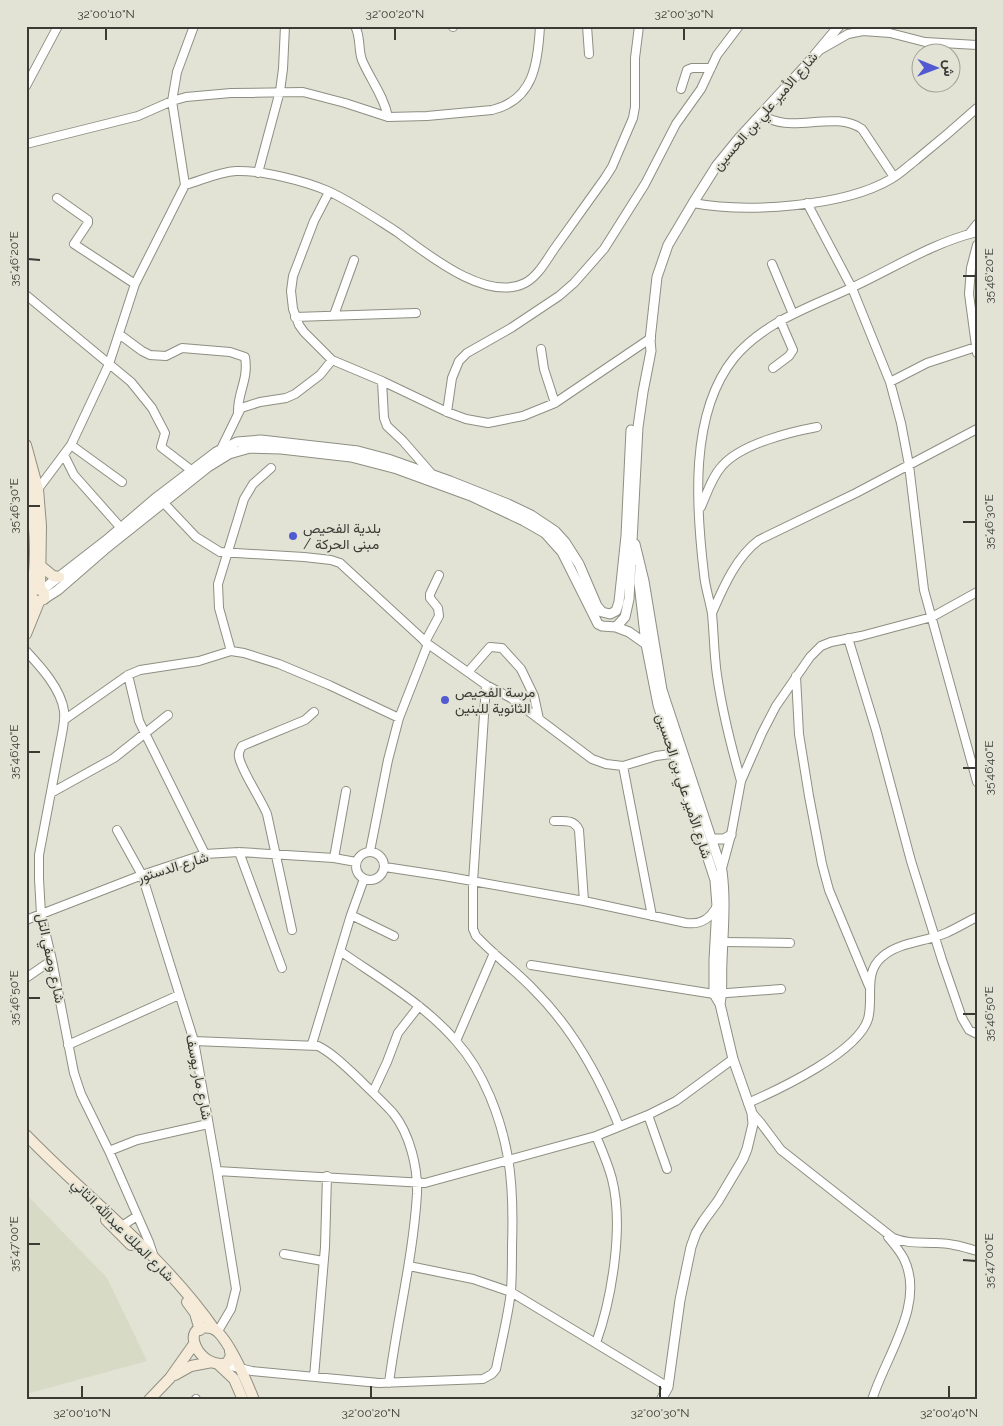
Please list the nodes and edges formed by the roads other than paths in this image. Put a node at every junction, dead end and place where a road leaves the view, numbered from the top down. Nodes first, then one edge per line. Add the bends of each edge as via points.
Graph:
1 (58, 26) edge
2 (194, 26) edge
3 (285, 26) edge
4 (355, 26) edge
5 (540, 26) edge
6 (587, 26) edge
7 (639, 26) edge
8 (739, 26) edge
9 (840, 26) edge
10 (879, 26) edge
11 (863, 30) junction
12 (848, 34) junction
13 (977, 45) edge
14 (817, 52) junction
15 (589, 54) dead end
16 (711, 68) junction
17 (26, 86) edge
18 (681, 89) dead end
19 (280, 91) junction
20 (172, 101) junction
21 (977, 108) edge
22 (761, 114) junction
23 (388, 117) junction
24 (26, 144) edge
25 (258, 173) junction
26 (894, 177) junction
27 (185, 185) junction
28 (330, 192) junction
29 (57, 198) dead end
30 (693, 203) junction
31 (807, 203) junction
32 (977, 224) edge
33 (973, 233) edge
34 (977, 245) edge
35 (354, 260) dead end
36 (772, 264) dead end
37 (135, 284) junction
38 (852, 288) junction
39 (26, 295) edge
40 (416, 312) dead end
41 (334, 314) junction
42 (792, 314) junction
43 (296, 317) junction
44 (780, 320) junction
45 (119, 334) junction
46 (651, 339) junction
47 (541, 349) dead end
48 (976, 350) edge
49 (332, 360) junction
50 (109, 364) junction
51 (773, 368) dead end
52 (382, 381) junction
53 (890, 382) junction
54 (555, 403) junction
55 (447, 412) junction
56 (238, 413) junction
57 (817, 427) dead end
58 (977, 429) edge
59 (26, 445) edge
60 (70, 445) junction
61 (222, 449) junction
62 (64, 455) junction
63 (55, 466) junction
64 (909, 466) junction
65 (271, 468) dead end
66 (191, 470) junction
67 (430, 472) junction
68 (26, 475) edge
69 (74, 476) junction
70 (122, 482) dead end
71 (449, 484) junction
72 (32, 493) edge
73 (160, 500) junction
74 (700, 511) junction
75 (121, 528) junction
76 (629, 537) junction
77 (228, 552) junction
78 (41, 566) junction
79 (640, 567) junction
80 (439, 575) dead end
81 (59, 578) junction
82 (977, 592) edge
83 (36, 595) edge
84 (26, 613) edge
85 (712, 613) junction
86 (932, 617) junction
87 (616, 627) junction
88 (26, 634) edge
89 (848, 638) junction
90 (426, 643) junction
91 (646, 644) junction
92 (26, 651) edge
93 (231, 652) junction
94 (468, 672) junction
95 (128, 675) junction
96 (796, 676) junction
97 (486, 685) junction
98 (314, 712) dead end
99 (168, 715) dead end
100 (399, 718) junction
101 (539, 719) junction
102 (64, 720) junction
103 (145, 734) junction
104 (678, 753) junction
105 (623, 766) junction
106 (741, 781) junction
107 (977, 782) edge
108 (346, 791) dead end
109 (51, 793) junction
110 (554, 821) dead end
111 (117, 830) dead end
112 (731, 835) junction
113 (713, 839) junction
114 (370, 851) junction
115 (239, 852) junction
116 (205, 854) junction
117 (277, 855) junction
118 (334, 858) junction
119 (356, 862) junction
120 (385, 868) junction
121 (722, 871) junction
122 (142, 875) junction
123 (364, 879) junction
124 (715, 880) junction
125 (473, 882) junction
126 (584, 901) junction
127 (717, 906) junction
128 (41, 914) junction
129 (350, 915) junction
130 (652, 916) junction
131 (977, 917) edge
132 (26, 920) edge
133 (292, 930) dead end
134 (394, 936) dead end
135 (934, 937) junction
136 (722, 942) junction
137 (790, 942) dead end
138 (340, 951) junction
139 (494, 954) junction
140 (52, 960) junction
141 (531, 965) dead end
142 (282, 968) dead end
143 (26, 978) edge
144 (869, 986) junction
145 (781, 989) dead end
146 (718, 994) junction
147 (179, 995) junction
148 (418, 1006) junction
149 (977, 1034) edge
150 (456, 1041) junction
151 (194, 1042) junction
152 (312, 1044) junction
153 (68, 1045) junction
154 (733, 1059) junction
155 (373, 1092) junction
156 (748, 1103) junction
157 (752, 1113) junction
158 (648, 1115) junction
159 (208, 1124) junction
160 (619, 1126) junction
161 (26, 1135) edge
162 (596, 1136) junction
163 (26, 1145) edge
164 (109, 1151) junction
165 (508, 1160) junction
166 (667, 1170) dead end
167 (217, 1171) junction
168 (327, 1176) junction
169 (417, 1182) junction
170 (137, 1216) junction
171 (122, 1226) junction
172 (884, 1231) junction
173 (977, 1251) edge
174 (284, 1254) dead end
175 (155, 1260) junction
176 (323, 1261) junction
177 (409, 1266) junction
178 (511, 1292) junction
179 (200, 1330) junction
180 (216, 1330) junction
181 (596, 1343) junction
182 (194, 1344) junction
183 (230, 1352) junction
184 (218, 1363) junction
185 (241, 1369) junction
186 (314, 1377) junction
187 (170, 1378) junction
188 (389, 1383) junction
189 (668, 1387) junction
190 (149, 1400) edge
191 (243, 1400) edge
192 (254, 1400) edge
193 (661, 1400) edge
194 (872, 1400) edge

1 - 17 street
2 - 20 street via 177,72
3 - 19 street
4 - 23 street via 362,59
5 - 23 street via 537,59 531,79 521,94 508,104 492,110
6 - 15 street
7 - 28 street via 634,113 612,167 543,265 524,284 498,286 459,274
8 - 16 street
9 - 12 street
9 - 14 street, شارع الأمير علي بن الحسين
10 - 11 street
11 - 12 street
11 - 13 street via 925,42
12 - 14 street
14 - 22 street, شارع الأمير علي بن الحسين
16 - 18 street via 687,70
16 - 55 street via 604,249 574,284 559,296 459,361 452,378
19 - 20 street via 186,97
19 - 23 street via 313,94
19 - 25 street
20 - 24 street via 138,116
20 - 27 street
21 - 26 street
22 - 26 street via 775,122 856,125
22 - 30 street, شارع الأمير علي بن الحسين via 717,165
25 - 27 street via 235,171
25 - 28 street
26 - 31 street via 871,189
27 - 37 street
28 - 43 street via 314,221 292,276
29 - 37 street via 88,220 74,244
30 - 31 street via 744,207
30 - 46 street, شارع الأمير علي بن الحسين via 668,245 658,277
31 - 38 street
32 - 33 street
33 - 38 street via 927,249
34 - 48 street via 969,294
35 - 41 street
36 - 42 street
37 - 45 street
38 - 42 street
38 - 53 street
39 - 50 street
40 - 41 street
41 - 43 street
42 - 44 street
43 - 49 street via 304,332
44 - 51 street via 794,350
44 - 74 street via 734,358 711,401 699,469
45 - 50 street
45 - 56 street via 150,355 166,356 182,348 230,352 245,357 247,372
46 - 54 street
46 - 76 street, شارع الأمير علي بن الحسين via 638,427
47 - 54 street
48 - 53 street via 927,363
49 - 52 street
49 - 56 street via 320,375 295,394 254,403 241,408
50 - 60 street
50 - 66 street via 131,382 152,408 165,433 161,447
52 - 55 street
52 - 67 street via 387,426
53 - 64 street
54 - 55 street via 523,416 488,422
56 - 61 street
57 - 74 street via 764,441 727,460 714,476
58 - 64 street
59 - 72 main road
60 - 62 street
60 - 70 street
61 - 66 street
61 - 67 street via 250,440 297,443 358,451
62 - 63 street
62 - 69 street
63 - 69 street
63 - 72 street
64 - 85 street via 759,540 747,550
64 - 86 street via 920,568
65 - 77 street via 247,492
66 - 73 street
67 - 71 street
68 - 72 main road
69 - 75 street
71 - 73 street via 351,457 250,448 229,454
71 - 76 street via 508,504 555,532 566,542 579,564 596,606 606,614 616,610
71 - 87 street via 545,533 566,558 595,620 602,626
72 - 78 main road via 41,526
72 - 83 main road
73 - 75 street
73 - 77 street via 202,542 215,550
73 - 83 street via 58,590
74 - 85 street via 704,574
75 - 81 street
76 - 79 street, شارع الأمير علي بن الحسين
76 - 87 street via 626,612
77 - 90 street via 340,563
77 - 93 street via 218,584 218,596
78 - 81 main road
78 - 83 main road
79 - 91 street, شارع الأمير علي بن الحسين
79 - 104 street, شارع الأمير علي بن الحسين via 662,690
80 - 90 street via 430,594 439,616
81 - 83 street
82 - 86 street
83 - 84 main road
83 - 88 main road
85 - 106 street via 716,675
86 - 89 street
86 - 107 street
87 - 91 street
89 - 96 street via 821,646
89 - 135 street
90 - 94 street
90 - 100 street
91 - 104 street, شارع الأمير علي بن الحسين via 658,705
92 - 102 street, شارع وصفي التل via 56,691 62,703
93 - 95 street via 172,666 150,667
93 - 100 street via 279,664
94 - 97 street
94 - 101 street via 490,647 502,648 521,669 534,696
95 - 102 street
95 - 103 street
96 - 106 street via 776,706
96 - 144 street via 800,734 822,864 829,890
97 - 101 street via 511,698
97 - 125 street
98 - 117 street via 305,720 242,746 239,751 239,760 267,814
99 - 103 street
100 - 114 street
101 - 105 street via 592,759
102 - 109 street, شارع وصفي التل
103 - 109 street via 114,758
103 - 116 street
104 - 105 street
104 - 113 street, شارع الأمير علي بن الحسين
104 - 124 street, شارع الأمير علي بن الحسين
105 - 130 street
106 - 112 street
108 - 118 street
109 - 128 street, شارع وصفي التل via 39,855
110 - 126 street via 572,822 579,830
111 - 122 street, شارع مار يوسف
112 - 113 street
112 - 121 street
113 - 121 street, شارع الأمير علي بن الحسين
114 - 119 street via 364,852
114 - 120 street via 381,856
115 - 116 street, شارع الدستور
115 - 117 street, شارع الدستور
115 - 142 street
116 - 122 street, شارع الدستور
117 - 118 street, شارع الدستور
117 - 133 street
118 - 119 street, شارع الدستور
119 - 123 street via 357,872
120 - 123 street via 377,878
120 - 125 street
121 - 124 street
121 - 136 street, شارع الأمير علي بن الحسين via 725,890
122 - 128 street, شارع الدستور
122 - 147 street, شارع مار يوسف
123 - 129 street
124 - 127 street, شارع الأمير علي بن الحسين
125 - 126 street
125 - 139 street via 474,933
126 - 130 street
127 - 130 street via 706,920 692,924
127 - 146 street, شارع الأمير علي بن الحسين via 714,960
128 - 132 street, شارع الدستور
128 - 140 street, شارع وصفي التل
129 - 134 street
129 - 138 street
131 - 135 street
135 - 144 street via 882,956 874,968
135 - 149 street via 962,1018 969,1030
136 - 137 street
136 - 146 street, شارع الأمير علي بن الحسين
138 - 148 street
138 - 152 street
139 - 150 street
139 - 160 street via 537,993 578,1044 602,1085
140 - 143 street
140 - 153 street, شارع وصفي التل
141 - 146 street
144 - 156 street via 869,1016 857,1038 796,1080
145 - 146 street
146 - 154 street, شارع الأمير علي بن الحسين
147 - 151 street, شارع مار يوسف
147 - 153 street
148 - 150 street
148 - 155 street via 398,1033
150 - 165 street via 480,1076 491,1100
151 - 152 street
151 - 159 street, شارع مار يوسف
152 - 155 street via 332,1054
153 - 164 street, شارع وصفي التل via 81,1094
154 - 156 street, شارع الأمير علي بن الحسين
154 - 158 street via 676,1102
155 - 169 street via 407,1136
156 - 157 street, شارع الأمير علي بن الحسين
157 - 172 street via 781,1150
157 - 189 street, شارع الأمير علي بن الحسين via 753,1124 743,1159 690,1247
158 - 160 street
158 - 166 street
159 - 164 street via 136,1140
159 - 167 street, شارع مار يوسف
160 - 162 street
161 - 171 main road, شارع الملك عبدالله الثاني
162 - 165 street
162 - 181 street via 612,1179 616,1210 614,1268
163 - 179 main road, شارع الملك عبدالله الثاني via 179,1292 194,1313
164 - 170 street, شارع وصفي التل
165 - 169 street
165 - 178 street via 512,1219
167 - 168 street
167 - 180 street, شارع مار يوسف via 236,1289 231,1309
168 - 169 street
168 - 176 street
169 - 177 street
170 - 171 street
170 - 175 street, شارع وصفي التل
171 - 175 main road, شارع الملك عبدالله الثاني
172 - 173 street via 907,1243 946,1243
172 - 194 street via 904,1260 910,1292 908,1310
174 - 176 street
175 - 180 main road, شارع الملك عبدالله الثاني
176 - 186 street
177 - 178 street via 473,1279
177 - 188 street
178 - 181 street
178 - 188 street via 496,1369 492,1374 482,1379
179 - 180 main road
179 - 182 main road via 194,1336
180 - 183 main road, شارع الملك عبدالله الثاني
181 - 189 street
182 - 184 main road via 202,1355
182 - 187 main road
183 - 184 main road via 230,1360
183 - 185 main road, شارع الملك عبدالله الثاني
184 - 185 street
184 - 187 main road via 191,1366
184 - 191 main road via 234,1379
185 - 186 street
185 - 192 main road, شارع الملك عبدالله الثاني
186 - 188 street
187 - 190 main road
189 - 193 street, شارع الأمير علي بن الحسين

